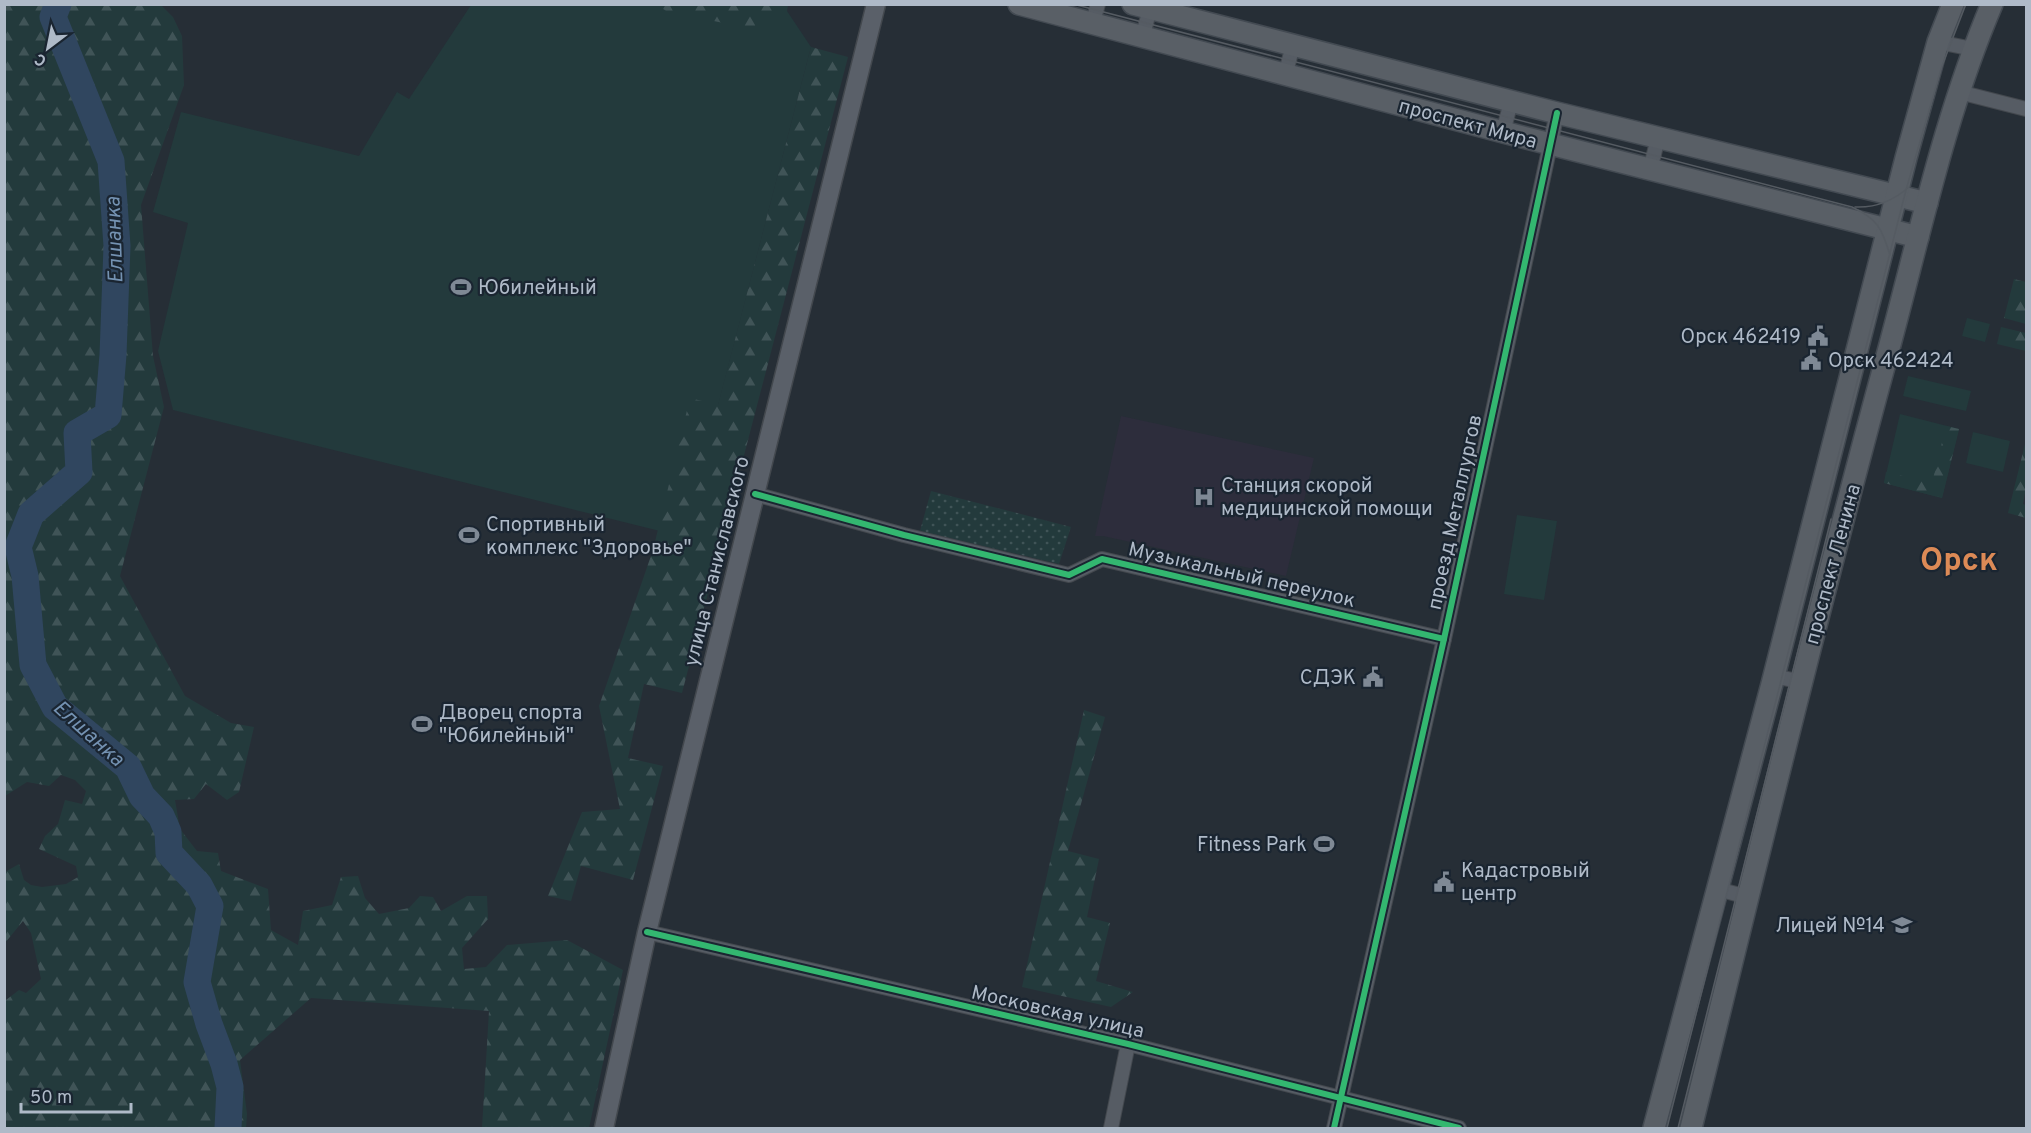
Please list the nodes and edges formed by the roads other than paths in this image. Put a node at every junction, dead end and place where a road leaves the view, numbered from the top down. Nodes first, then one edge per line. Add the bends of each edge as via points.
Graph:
1 (876, 4) edge
2 (1019, 4) edge
3 (1098, 4) edge
4 (1953, 4) edge
5 (1992, 4) edge
6 (1142, 7) edge
7 (1092, 25) junction
8 (1142, 38) junction
9 (1938, 42) junction
10 (1293, 45) junction
11 (1973, 49) junction
12 (1285, 76) junction
13 (1959, 92) junction
14 (1511, 102) junction
15 (2026, 109) edge
16 (1557, 113) junction
17 (1503, 132) junction
18 (1658, 138) junction
19 (1550, 144) junction
20 (1650, 170) junction
21 (1896, 196) junction
22 (1927, 203) junction
23 (1887, 230) junction
24 (1918, 237) junction
25 (1839, 479) junction
26 (755, 494) junction
27 (1795, 595) junction
28 (1821, 601) junction
29 (1444, 639) junction
30 (1774, 676) junction
31 (1802, 682) junction
32 (1717, 889) junction
33 (1748, 897) junction
34 (647, 932) junction
35 (1128, 1044) junction
36 (1341, 1098) junction
37 (604, 1128) edge
38 (1111, 1128) edge
39 (1334, 1128) edge
40 (1459, 1128) edge
41 (1654, 1128) edge
42 (1691, 1128) edge

1 - 26 main road, улица Станиславского
2 - 7 main road, проспект Мира
3 - 7 street
4 - 9 main road, проспект Ленина
5 - 11 main road, проспект Ленина
6 - 8 street
6 - 10 main road, проспект Мира
7 - 8 main road, проспект Мира
8 - 12 main road, проспект Мира
9 - 11 street
9 - 21 main road, проспект Ленина
10 - 12 street
10 - 14 main road, проспект Мира
11 - 13 main road, проспект Ленина
12 - 17 main road, проспект Мира
13 - 15 street
13 - 22 main road, проспект Ленина
14 - 16 main road, проспект Мира
14 - 17 street
16 - 18 main road, проспект Мира
16 - 19 street, проезд Металлургов
17 - 19 main road, проспект Мира
18 - 20 street
18 - 21 main road, проспект Мира
19 - 20 main road, проспект Мира
19 - 29 street, проезд Металлургов
20 - 23 main road, проспект Мира
21 - 22 main road, проспект Мира
21 - 23 main road, проспект Ленина
22 - 24 main road, проспект Ленина
23 - 24 main road, проспект Мира
23 - 25 main road, проспект Ленина
24 - 25 main road, проспект Ленина
25 - 27 main road, проспект Ленина
25 - 28 main road, проспект Ленина
26 - 29 street, Музыкальный переулок via 1070,575 1102,559
26 - 34 main road, улица Станиславского
27 - 28 street
27 - 30 main road, проспект Ленина
28 - 31 main road, проспект Ленина
29 - 36 street, проезд Металлургов
30 - 31 street
30 - 32 main road, проспект Ленина
31 - 33 main road, проспект Ленина
32 - 33 street
32 - 41 main road, проспект Ленина
33 - 42 main road, проспект Ленина
34 - 35 street, Московская улица
34 - 37 main road, улица Станиславского
35 - 36 street, Московская улица
35 - 38 street
36 - 39 street, проезд Металлургов
36 - 40 street, Московская улица

